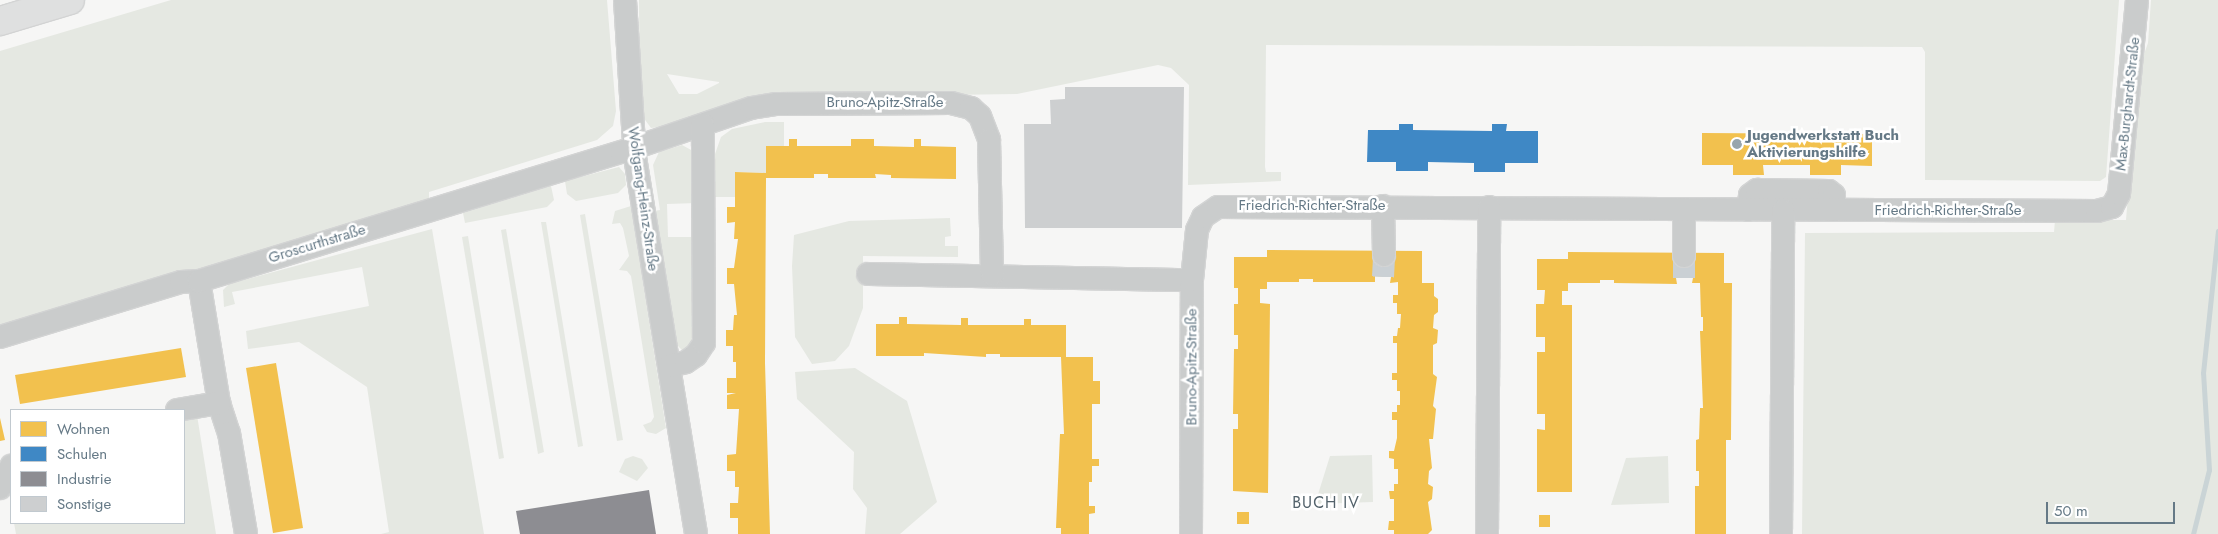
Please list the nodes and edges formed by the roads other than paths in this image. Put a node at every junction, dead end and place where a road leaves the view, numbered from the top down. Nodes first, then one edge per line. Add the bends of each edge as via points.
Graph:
1 (70, 0) edge
2 (625, 0) edge
3 (2138, 0) edge
4 (0, 21) edge
5 (703, 125) junction
6 (634, 148) junction
7 (1390, 206) junction
8 (1499, 207) junction
9 (2112, 207) joint
10 (1684, 209) junction
11 (1748, 210) junction
12 (1834, 210) junction
13 (1783, 211) junction
14 (1384, 254) tunnel mouth
15 (1684, 256) tunnel mouth
16 (868, 274) dead end
17 (992, 274) junction
18 (1192, 280) junction
19 (199, 281) junction
20 (0, 337) edge
21 (669, 366) junction
22 (219, 403) junction
23 (183, 409) edge
24 (10, 468) edge
25 (0, 488) edge
26 (246, 534) edge
27 (696, 534) edge
28 (1191, 534) edge
29 (1487, 534) edge
30 (1781, 534) edge

1 - 4 main road
2 - 6 street, Wolfgang-Heinz-Straße
3 - 9 street, Max-Burghardt-Straße via 2120,194
5 - 6 street, Bruno-Apitz-Straße
5 - 17 street, Bruno-Apitz-Straße via 751,108 777,104 951,103 972,108 980,116 989,140
5 - 21 street via 704,343 696,355
6 - 19 street, Groscurthstraße
6 - 21 street, Wolfgang-Heinz-Straße
7 - 8 street via 1413,192 1496,195
7 - 14 street
7 - 18 street, Friedrich-Richter-Straße via 1218,207 1203,217 1197,230
8 - 10 street, Friedrich-Richter-Straße
8 - 29 street
9 - 12 street, Friedrich-Richter-Straße via 2097,212
10 - 11 street, Friedrich-Richter-Straße
10 - 15 street
11 - 12 street via 1750,195 1757,190 1829,191 1834,196
11 - 13 street, Friedrich-Richter-Straße
12 - 13 street, Friedrich-Richter-Straße
13 - 30 street
16 - 17 street
17 - 18 street
18 - 28 street, Bruno-Apitz-Straße
19 - 20 street, Groscurthstraße via 181,282
19 - 22 street
21 - 27 street, Wolfgang-Heinz-Straße
22 - 23 street
22 - 26 street via 229,433
24 - 25 street

